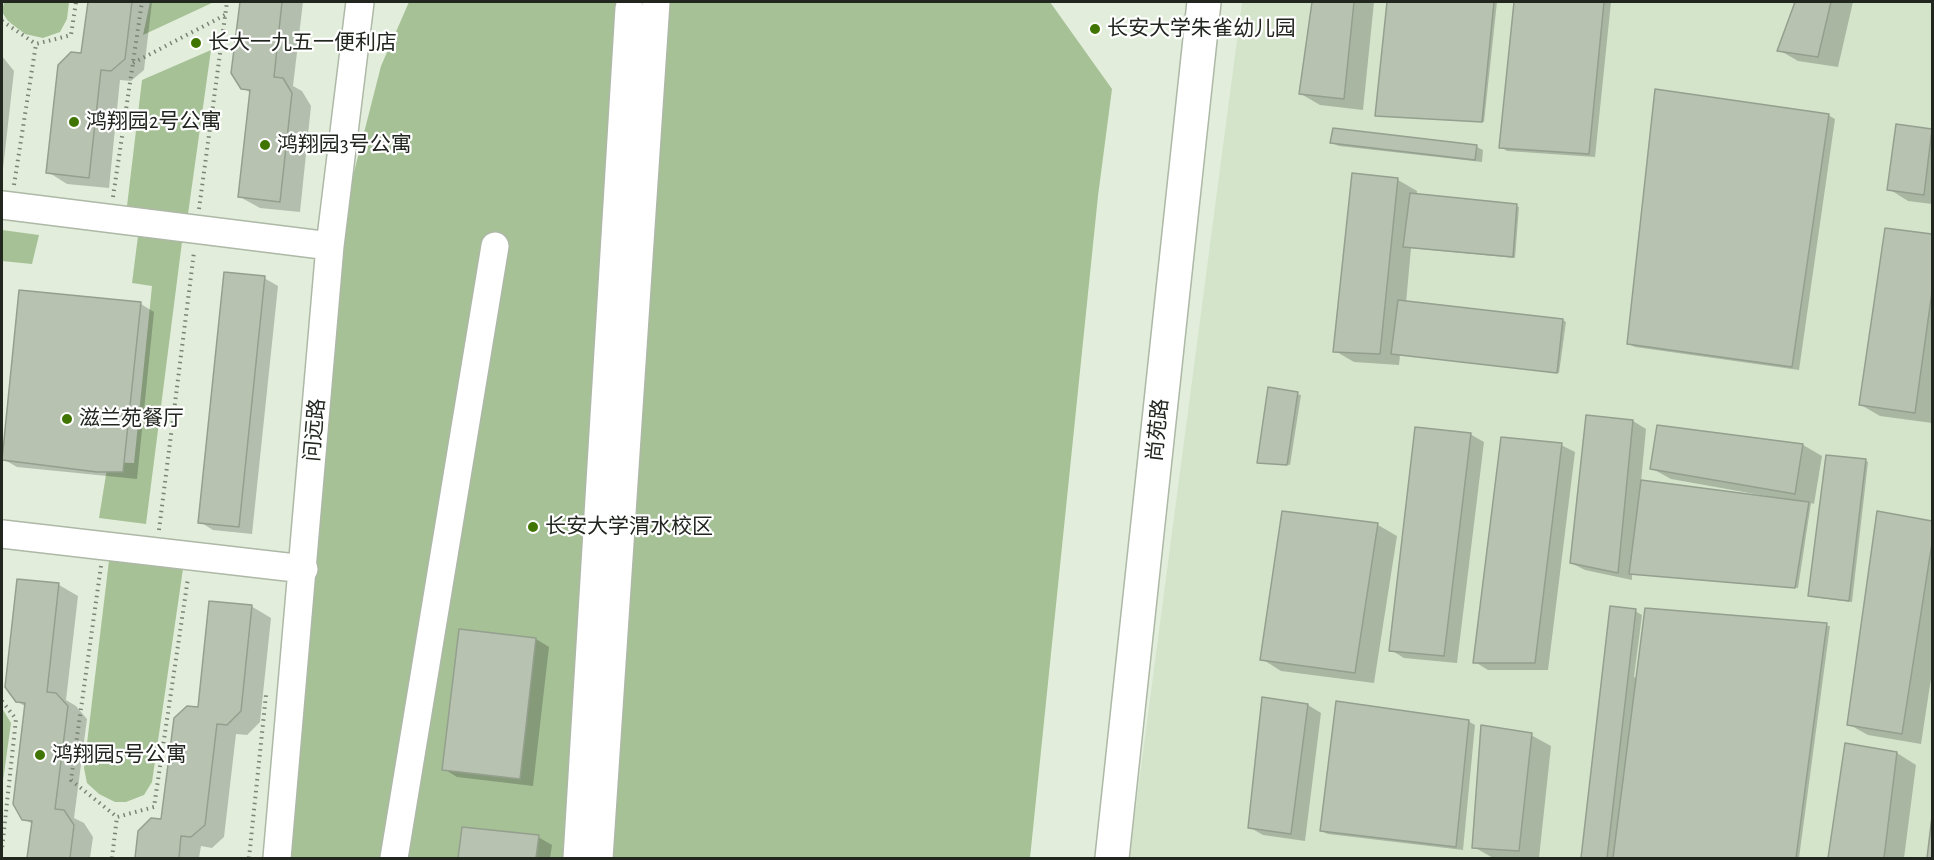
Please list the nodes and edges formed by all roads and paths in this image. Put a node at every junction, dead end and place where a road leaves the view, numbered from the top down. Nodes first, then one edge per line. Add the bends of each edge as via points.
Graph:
1 (76, 2) edge
2 (142, 2) edge
3 (227, 2) edge
4 (360, 2) edge
5 (656, 2) edge
6 (1183, 2) edge
7 (1204, 2) edge
8 (629, 8) dead end
9 (225, 14) junction
10 (2, 21) edge
11 (36, 44) junction
12 (133, 64) junction
13 (6, 206) edge
14 (110, 219) junction
15 (196, 230) junction
16 (330, 246) junction
17 (495, 246) dead end
18 (2, 534) edge
19 (103, 546) junction
20 (156, 552) junction
21 (192, 556) junction
22 (304, 569) junction
23 (2, 701) edge
24 (117, 817) junction
25 (2, 849) edge
26 (112, 858) edge
27 (277, 858) edge
28 (394, 858) edge
29 (577, 858) edge
30 (599, 858) edge
31 (1093, 858) edge
32 (1112, 858) edge

1 - 11 path via 71,35
2 - 12 path
3 - 9 path
4 - 16 street, 问远路
5 - 30 street
6 - 31 main road, 尚苑路
7 - 32 main road, 尚苑路
8 - 29 street
9 - 12 path
9 - 15 path
10 - 11 path
11 - 13 path
12 - 14 path
13 - 14 street
14 - 15 street
15 - 16 street
15 - 20 path
16 - 22 street, 问远路
17 - 28 street
18 - 19 street
19 - 20 street
19 - 24 path via 71,780
20 - 21 street
21 - 22 street
21 - 24 path via 154,807
22 - 27 street, 问远路
23 - 25 path via 16,719
24 - 26 path

